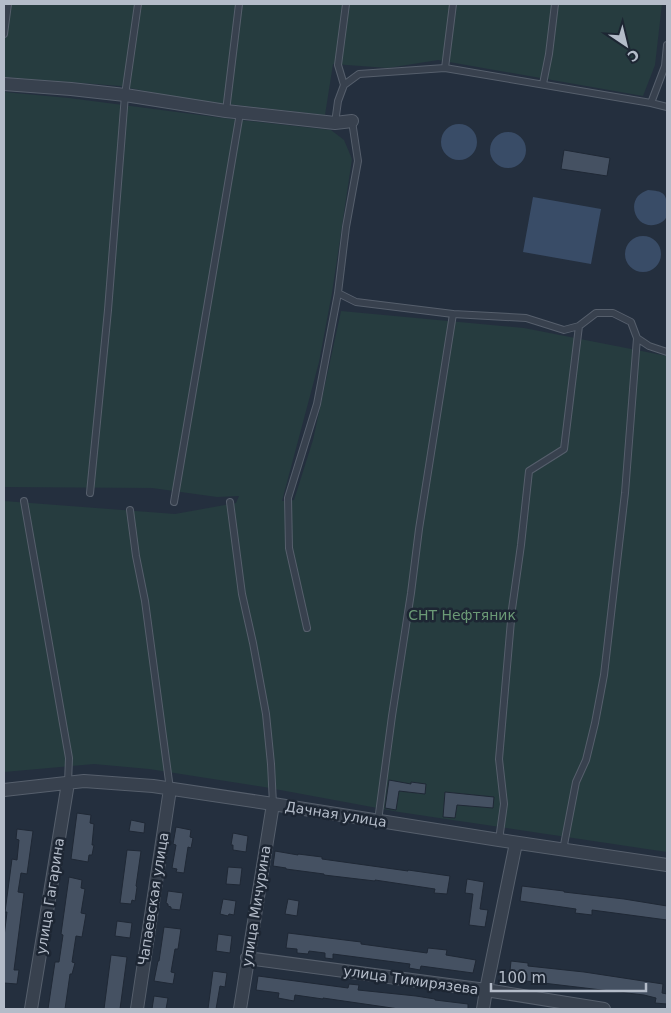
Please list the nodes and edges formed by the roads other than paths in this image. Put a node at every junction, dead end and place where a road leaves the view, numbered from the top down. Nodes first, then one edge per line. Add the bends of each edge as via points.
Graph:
1 (8, 4) edge
2 (138, 4) edge
3 (239, 4) edge
4 (346, 4) edge
5 (453, 4) edge
6 (555, 4) edge
7 (4, 34) edge
8 (667, 45) edge
9 (445, 68) junction
10 (4, 84) edge
11 (543, 84) junction
12 (344, 85) junction
13 (125, 95) junction
14 (651, 103) junction
15 (667, 108) edge
16 (226, 111) junction
17 (240, 113) junction
18 (352, 121) joint
19 (335, 123) junction
20 (338, 294) junction
21 (453, 314) junction
22 (579, 326) junction
23 (637, 338) junction
24 (667, 352) edge
25 (90, 493) dead end
26 (24, 501) dead end
27 (174, 502) dead end
28 (230, 502) dead end
29 (130, 510) dead end
30 (307, 628) dead end
31 (68, 783) junction
32 (170, 788) junction
33 (4, 790) edge
34 (273, 804) junction
35 (378, 821) junction
36 (499, 840) junction
37 (516, 843) junction
38 (563, 850) junction
39 (667, 865) edge
40 (247, 958) junction
41 (486, 990) junction
42 (31, 1009) edge
43 (137, 1009) edge
44 (240, 1009) edge
45 (483, 1009) edge
46 (604, 1009) edge

1 - 7 lane
2 - 13 lane
3 - 16 lane
4 - 12 lane via 338,64
5 - 9 lane
6 - 11 lane
8 - 14 lane via 665,66
9 - 11 lane
9 - 12 lane via 359,74
10 - 13 street
11 - 14 lane
12 - 19 lane
13 - 16 street
13 - 25 lane
14 - 15 lane
16 - 17 street
17 - 19 street
17 - 27 lane
18 - 19 street
18 - 20 lane via 358,161
20 - 21 lane via 356,302
20 - 30 lane via 316,404 288,498 289,548
21 - 22 lane via 526,318 564,330
21 - 35 lane
22 - 23 lane via 596,313 613,313 631,322
22 - 36 lane via 564,449 529,471 512,609 499,759 504,804
23 - 24 lane
23 - 38 lane via 625,493 604,675 586,760 576,782
26 - 31 lane via 69,758
28 - 34 lane via 242,594 266,714
29 - 32 lane
31 - 32 street, Дачная улица via 122,783
31 - 33 street, Дачная улица
31 - 42 street, улица Гагарина
32 - 34 street, Дачная улица
32 - 43 street, Чапаевская улица
34 - 35 street, Дачная улица
34 - 40 street, улица Мичурина
35 - 36 street, Дачная улица
36 - 37 street, Дачная улица
37 - 38 street, Дачная улица
37 - 41 street
38 - 39 street, Дачная улица
40 - 41 street, улица Тимирязева
40 - 44 street, улица Мичурина
41 - 45 street
41 - 46 street, улица Тимирязева

